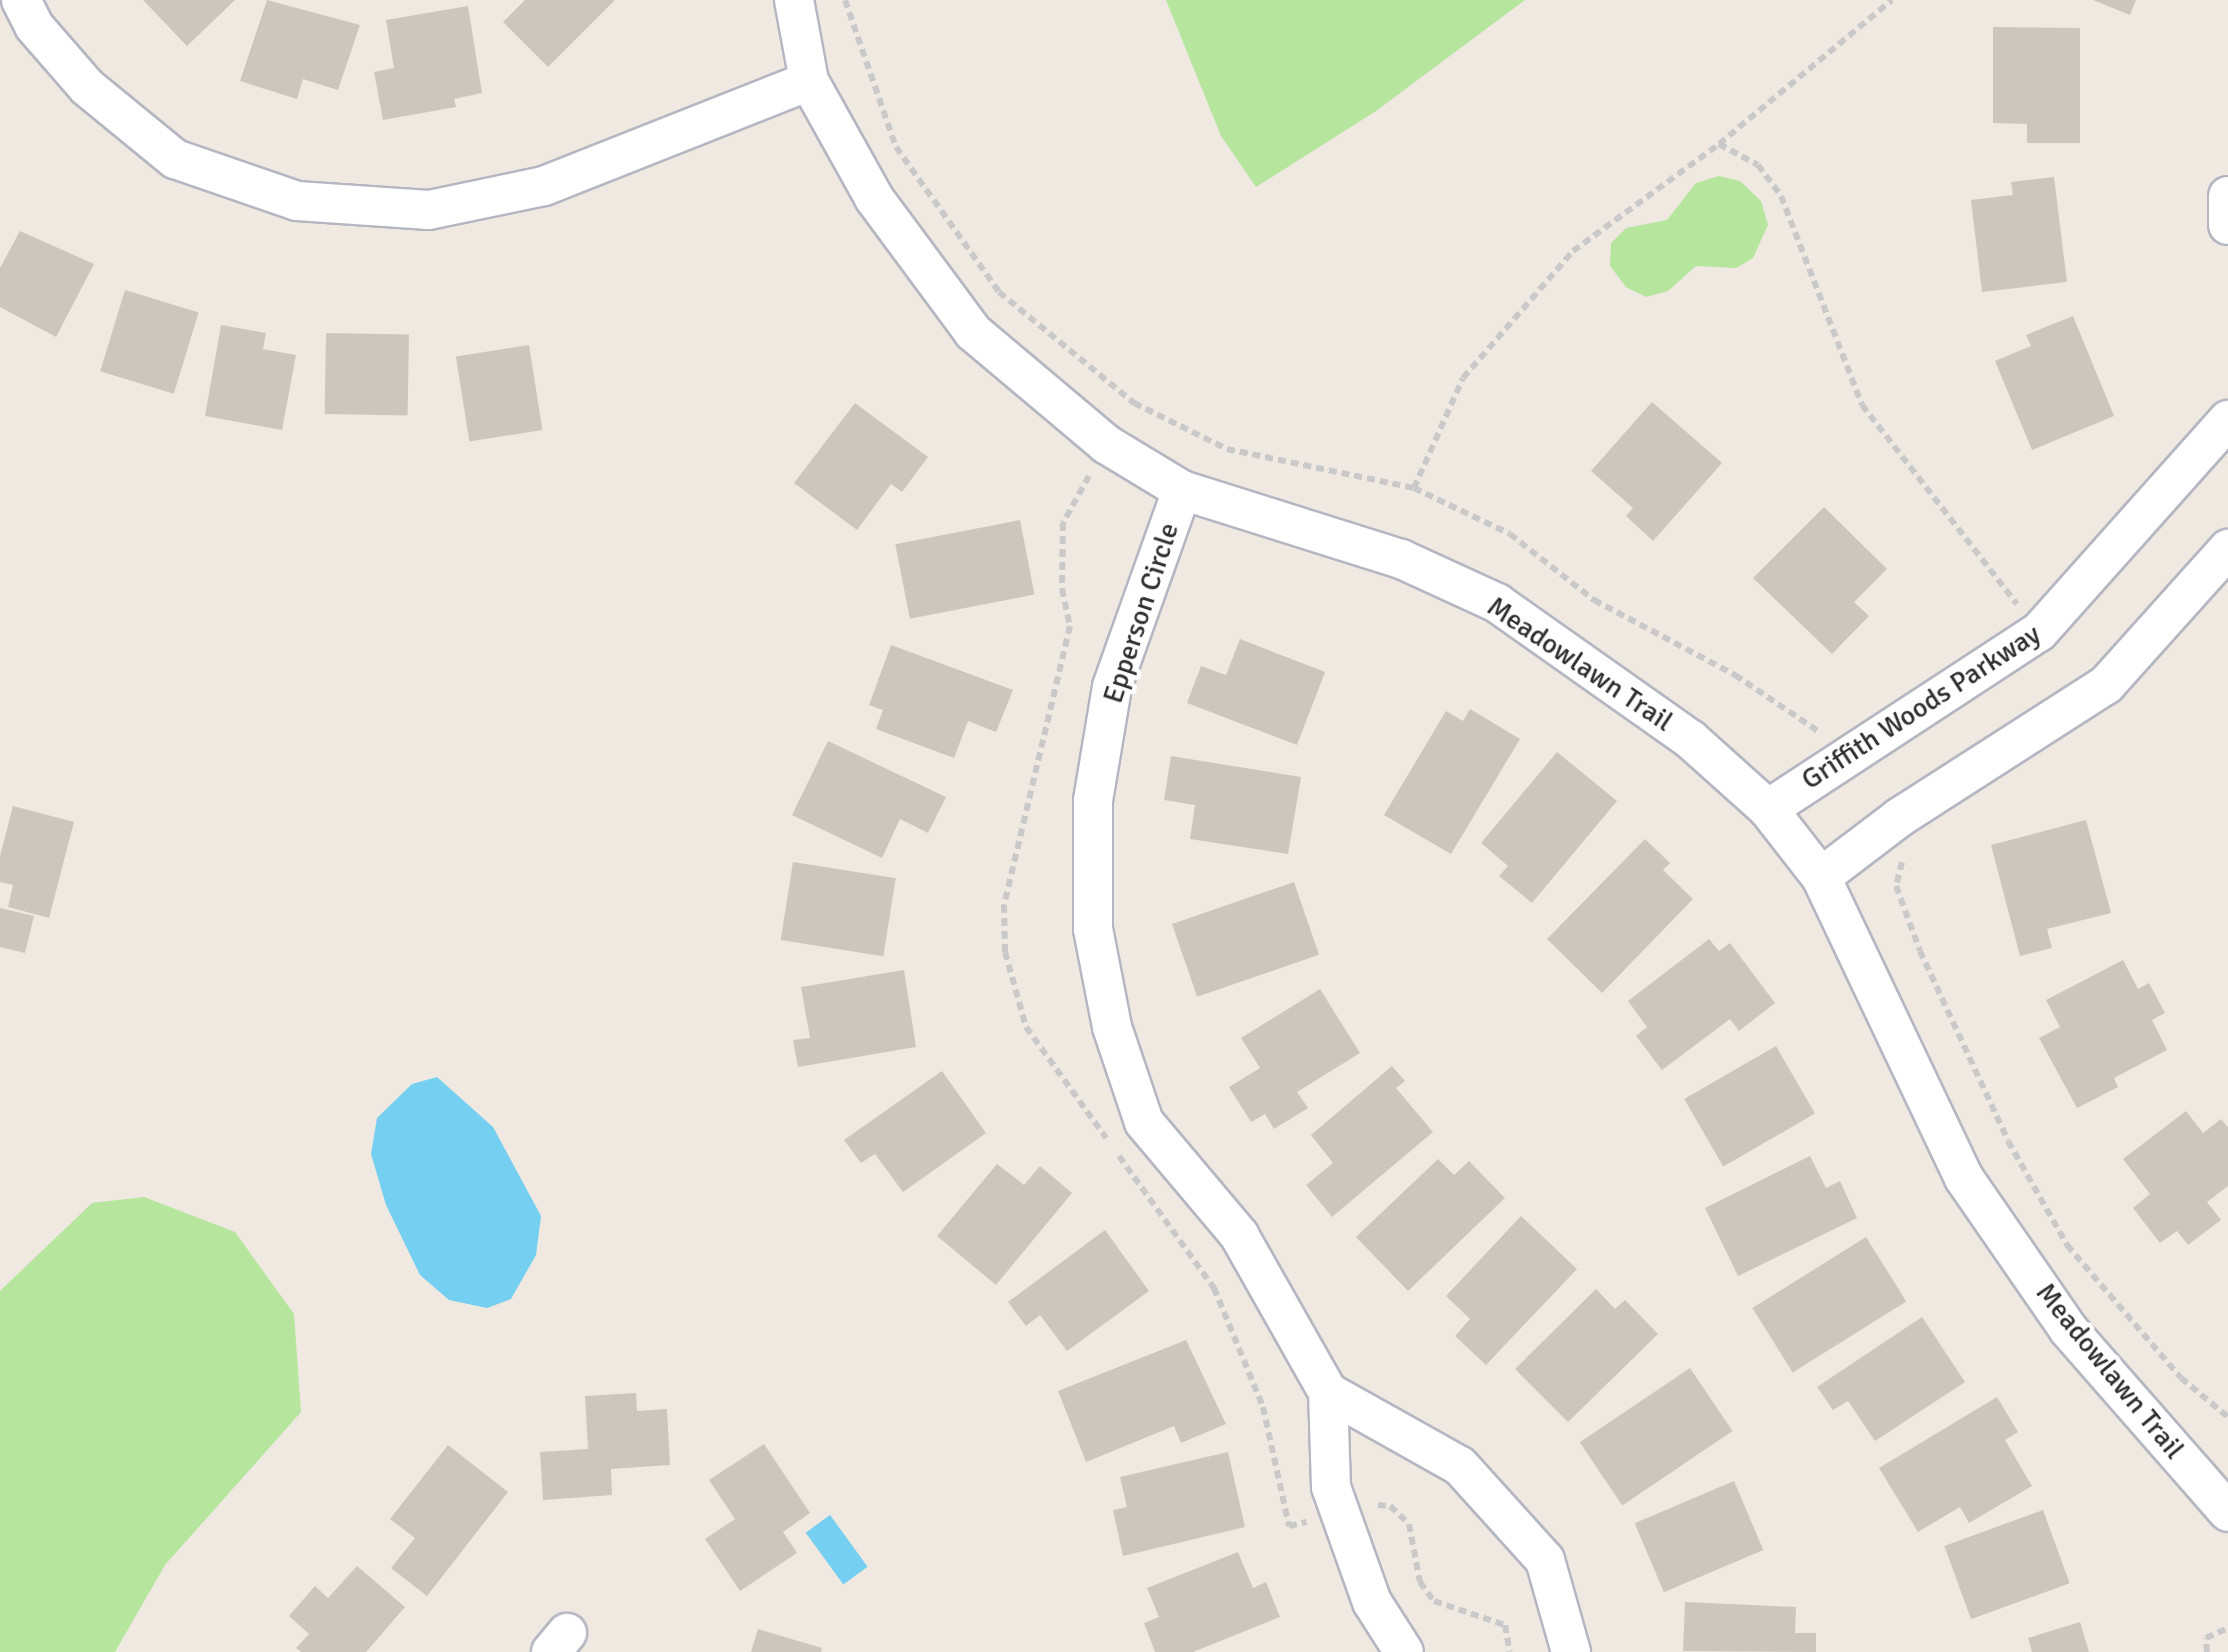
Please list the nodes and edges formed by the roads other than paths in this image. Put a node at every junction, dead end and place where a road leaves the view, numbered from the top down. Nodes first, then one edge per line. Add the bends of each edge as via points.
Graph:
1 (20, 0) edge
2 (794, 0) edge
3 (810, 81) junction
4 (2228, 196) edge
5 (2228, 225) edge
6 (2228, 420) edge
7 (1182, 490) junction
8 (2228, 549) edge
9 (1768, 809) junction
10 (1821, 877) junction
11 (1328, 1392) junction
12 (2228, 1512) edge
13 (1404, 1652) edge
14 (1571, 1652) edge

1 - 3 street via 87,88 175,158 298,201 429,210 544,186
2 - 3 street, Meadowlawn Trail
3 - 7 street, Meadowlawn Trail via 874,198 973,332 1106,444
4 - 5 street
6 - 9 street, Griffith Woods Parkway via 2039,632
7 - 9 street, Meadowlawn Trail via 1400,559 1497,603 1690,738
7 - 11 street, Epperson Circle via 1112,687 1093,800 1093,929 1112,1028 1144,1122 1239,1235
8 - 10 street via 2106,685 1900,817
9 - 10 street, Meadowlawn Trail
10 - 12 street, Meadowlawn Trail via 1964,1178 2068,1329
11 - 13 street, Epperson Circle via 1331,1487 1372,1602
11 - 14 street via 1460,1466 1544,1560

